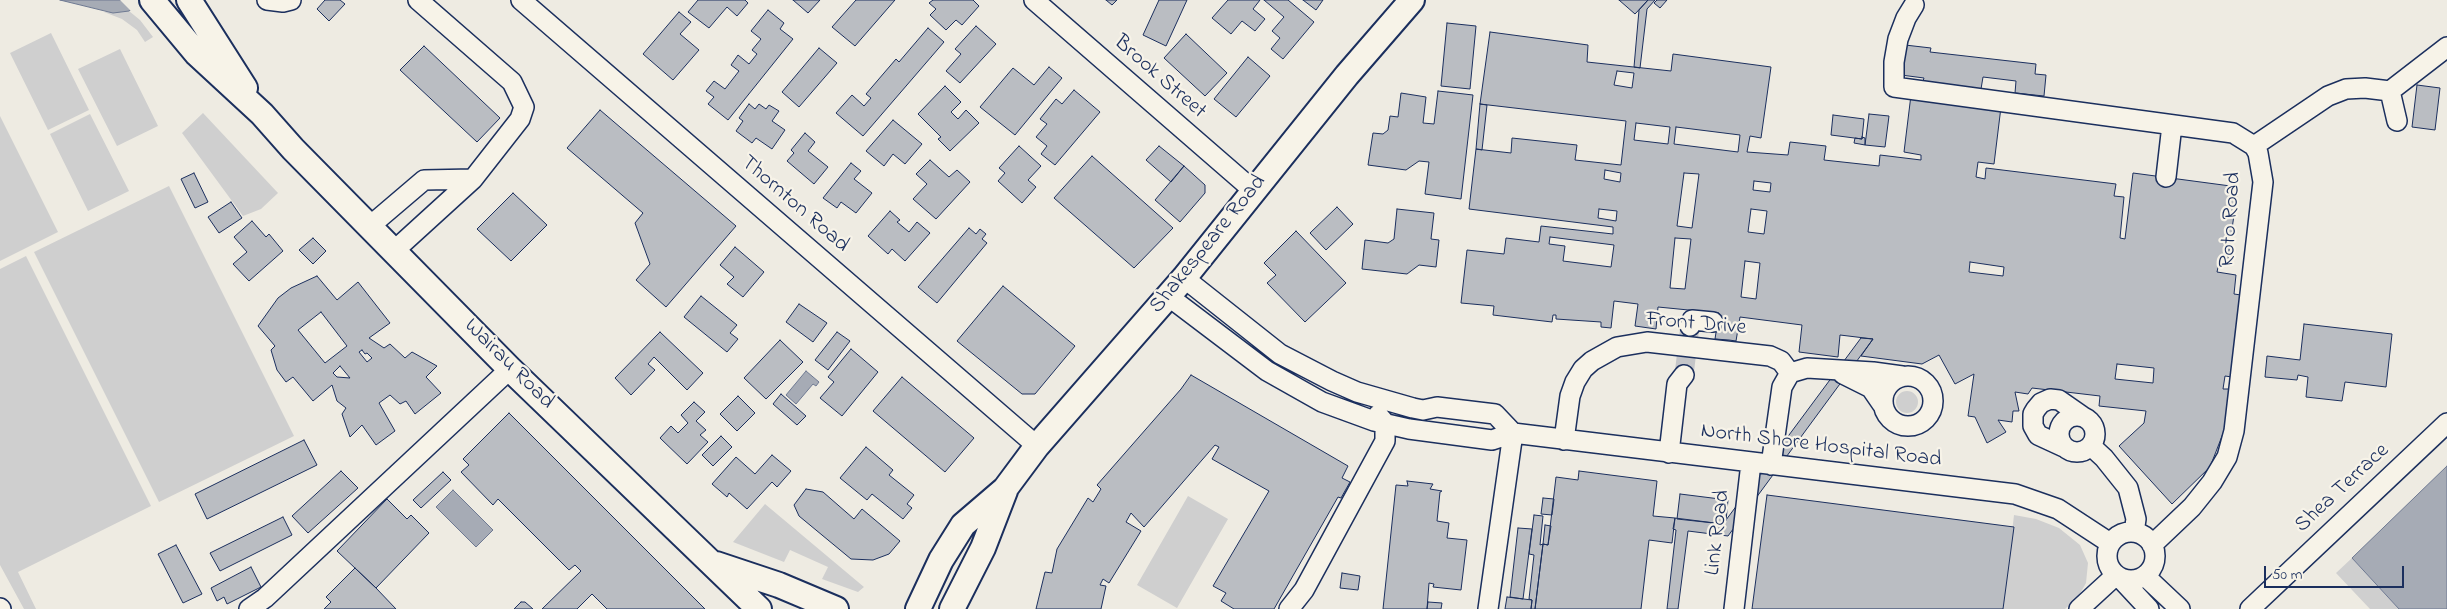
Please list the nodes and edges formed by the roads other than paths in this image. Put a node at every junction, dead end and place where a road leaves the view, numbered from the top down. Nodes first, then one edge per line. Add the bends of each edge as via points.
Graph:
1 (189, 0) edge
2 (267, 0) edge
3 (291, 0) edge
4 (418, 0) edge
5 (520, 0) edge
6 (1034, 0) edge
7 (1412, 0) edge
8 (155, 2) edge
9 (1914, 5) dead end
10 (2447, 46) edge
11 (2390, 91) junction
12 (262, 114) junction
13 (2397, 121) dead end
14 (2172, 125) junction
15 (2254, 146) junction
16 (2166, 178) dead end
17 (473, 179) junction
18 (1254, 191) junction
19 (370, 226) junction
20 (395, 250) junction
21 (1184, 278) junction
22 (1168, 296) junction
23 (1713, 322) dead end
24 (1690, 326) dead end
25 (510, 369) junction
26 (1832, 370) junction
27 (1790, 373) junction
28 (1684, 375) tunnel mouth
29 (1902, 376) junction
30 (1357, 392) junction
31 (1882, 404) junction
32 (2082, 416) junction
33 (2447, 423) edge
34 (1385, 428) junction
35 (1514, 433) junction
36 (1564, 440) junction
37 (1037, 446) junction
38 (2091, 446) junction
39 (2064, 447) junction
40 (1669, 453) junction
41 (1751, 463) junction
42 (1771, 465) junction
43 (1005, 489) junction
44 (2134, 532) junction
45 (2110, 543) junction
46 (2152, 545) junction
47 (983, 548) junction
48 (710, 562) junction
49 (2130, 578) junction
50 (249, 609) edge
51 (759, 609) edge
52 (836, 609) edge
53 (918, 609) edge
54 (952, 609) edge
55 (970, 609) edge
56 (1289, 609) edge
57 (1488, 609) edge
58 (1734, 609) edge
59 (2079, 609) edge
60 (2149, 609) edge
61 (2165, 609) edge
62 (2180, 609) edge
63 (2250, 609) edge

1 - 12 main road, Wairau Road
2 - 3 street
4 - 17 street via 512,82 524,108 520,119
5 - 37 street, Thornton Road
6 - 18 street, Brook Street
7 - 18 main road, Shakespeare Road
8 - 12 main road, Wairau Road via 196,54
9 - 14 street, Roto Road via 1898,39 1894,87
10 - 11 street
11 - 13 street
11 - 15 street via 2346,89 2328,96
12 - 19 main road, Wairau Road
14 - 15 street, Roto Road via 2233,134
14 - 16 street
15 - 46 street, Roto Road via 2263,182 2234,431 2227,457 2212,482 2192,507
17 - 19 street via 424,180
17 - 20 street
18 - 21 main road, Shakespeare Road
19 - 20 main road, Wairau Road
20 - 25 main road, Wairau Road
21 - 22 main road, Shakespeare Road
21 - 30 street via 1280,354
22 - 34 street, North Shore Hospital Road via 1265,370 1336,408
22 - 37 main road, Shakespeare Road
23 - 24 street via 1692,320
25 - 48 main road, Wairau Road
25 - 50 street via 265,598
26 - 27 street via 1806,368
26 - 29 street
26 - 31 street via 1863,383
27 - 36 street, Front Drive via 1781,361 1770,356 1654,342 1617,347 1592,360 1575,382
27 - 42 street via 1782,387
28 - 40 street via 1677,384
29 - 31 street via 1885,390
29 - 31 street via 1916,377 1928,385 1933,400 1929,415 1917,425 1902,426 1889,418
30 - 34 street
30 - 35 street via 1423,410 1437,407 1495,414
32 - 38 street via 2088,418 2095,428
32 - 39 street via 2070,416 2061,424 2059,436
32 - 39 street via 2059,400 2050,399 2041,403 2033,414 2033,426 2038,435
33 - 63 street, Shea Terrace
34 - 35 street, North Shore Hospital Road via 1492,440
34 - 56 street via 1385,441 1347,500 1304,590
35 - 36 street, North Shore Hospital Road
35 - 57 street
36 - 40 street, North Shore Hospital Road
37 - 43 main road, Shakespeare Road
38 - 39 street via 2081,452
38 - 44 street via 2128,488 2136,519
40 - 41 street, North Shore Hospital Road
41 - 42 street, North Shore Hospital Road
41 - 58 street, Link Road
42 - 45 street, North Shore Hospital Road via 2015,494 2058,509
43 - 47 main road, Shakespeare Road
43 - 53 main road, Shakespeare Road via 962,525
44 - 45 street via 2119,535
44 - 46 street
45 - 49 street via 2106,561
46 - 49 street via 2155,561 2152,569
47 - 54 main road, Shakespeare Road
47 - 55 main road
48 - 51 main road, Wairau Road
48 - 52 main road via 779,584
49 - 59 street
49 - 60 street
49 - 61 street
49 - 62 street

